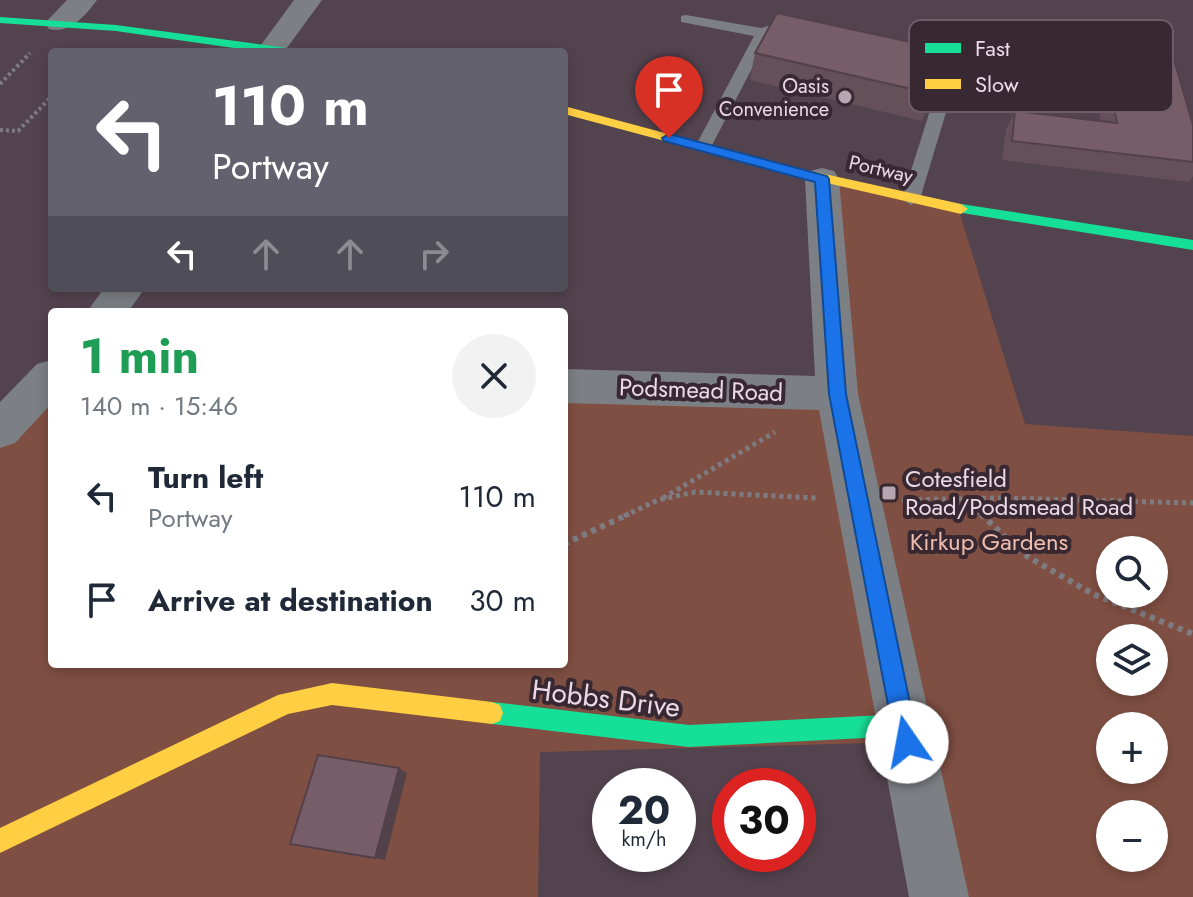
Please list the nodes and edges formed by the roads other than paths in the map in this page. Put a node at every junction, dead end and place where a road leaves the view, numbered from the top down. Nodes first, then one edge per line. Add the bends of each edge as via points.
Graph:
1 (83, 0) edge
2 (308, 0) edge
3 (686, 19) dead end
4 (0, 20) edge
5 (59, 23) junction
6 (763, 33) junction
7 (815, 39) edge
8 (255, 48) edge
9 (281, 48) edge
10 (900, 59) edge
11 (909, 61) edge
12 (568, 111) edge
13 (938, 112) edge
14 (703, 147) junction
15 (822, 179) junction
16 (911, 199) junction
17 (1193, 245) edge
18 (123, 292) edge
19 (109, 308) edge
20 (48, 380) edge
21 (568, 386) edge
22 (837, 394) junction
23 (0, 430) edge
24 (903, 725) junction
25 (0, 841) edge
26 (939, 897) edge

1 - 5 street
2 - 9 street
3 - 6 lane
4 - 5 street
5 - 8 street
6 - 7 lane via 772,29
6 - 14 lane
10 - 11 lane
12 - 14 street, Portway
13 - 16 lane
14 - 15 street, Portway
15 - 16 street, Portway
15 - 22 street
16 - 17 street, Portway
18 - 19 street
20 - 23 street
21 - 22 street, Podsmead Road
22 - 24 street
24 - 25 street, Hobbs Drive via 689,736 332,694 286,703
24 - 26 street

